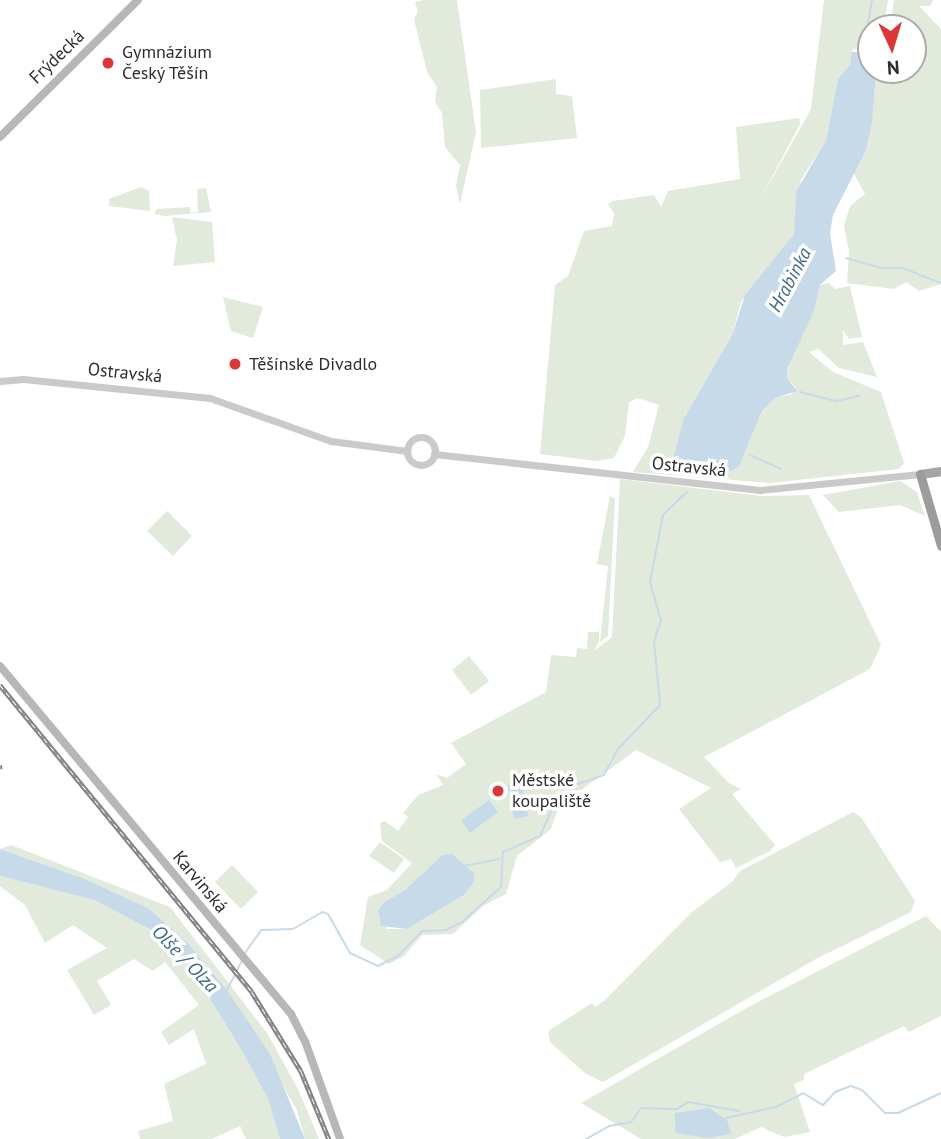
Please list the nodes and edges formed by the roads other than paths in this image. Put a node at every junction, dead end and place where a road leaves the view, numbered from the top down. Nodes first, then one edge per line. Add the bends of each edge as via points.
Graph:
1 (138, 0) edge
2 (0, 137) edge
3 (0, 381) edge
4 (407, 451) junction
5 (434, 454) junction
6 (941, 471) edge
7 (919, 474) junction
8 (941, 546) edge
9 (0, 666) edge
10 (340, 1139) edge

1 - 2 main road, Frýdecká
3 - 4 street, Ostravská via 23,379 210,397 331,441
4 - 5 street, Ostravská via 418,464 428,463
4 - 5 street, Ostravská via 412,441 423,438 433,444
5 - 7 street, Ostravská via 760,490
6 - 7 main road, Ostravská
7 - 8 highway
9 - 10 main road, Karvinská via 299,1029

